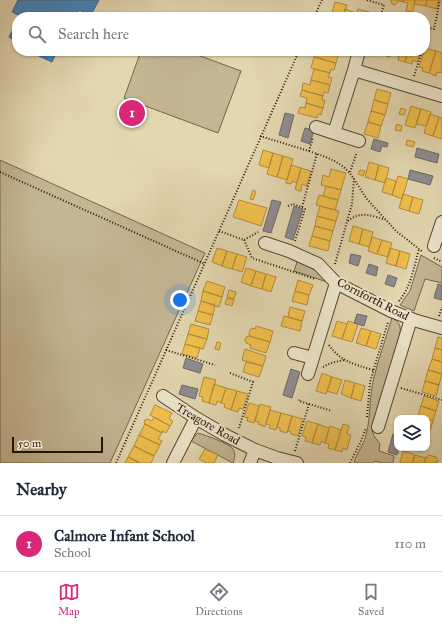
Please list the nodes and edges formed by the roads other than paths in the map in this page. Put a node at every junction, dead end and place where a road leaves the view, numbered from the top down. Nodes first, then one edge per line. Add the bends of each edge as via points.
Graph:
1 (358, 56) edge
2 (354, 70) junction
3 (442, 96) edge
4 (316, 127) road end
5 (334, 132) junction
6 (359, 141) road end
7 (442, 222) edge
8 (265, 243) dead end
9 (430, 251) road end
10 (334, 282) junction
11 (411, 319) junction
12 (442, 328) edge
13 (294, 353) dead end
14 (313, 358) junction
15 (308, 374) road end
16 (163, 396) dead end
17 (196, 418) junction
18 (372, 426) road end
19 (255, 450) junction
20 (295, 462) edge
21 (173, 463) edge
22 (250, 463) edge

1 - 2 street
2 - 3 street
2 - 5 street
4 - 5 street
5 - 6 street
7 - 9 street
8 - 10 street, Cornforth Road via 318,264
10 - 11 street, Cornforth Road
10 - 14 street
11 - 12 street, Cornforth Road
11 - 18 street via 391,384
13 - 14 street
14 - 15 street
16 - 17 street, Treagore Road
17 - 19 street, Treagore Road
17 - 21 street
19 - 20 street, Treagore Road
19 - 22 street, Treagore Road

